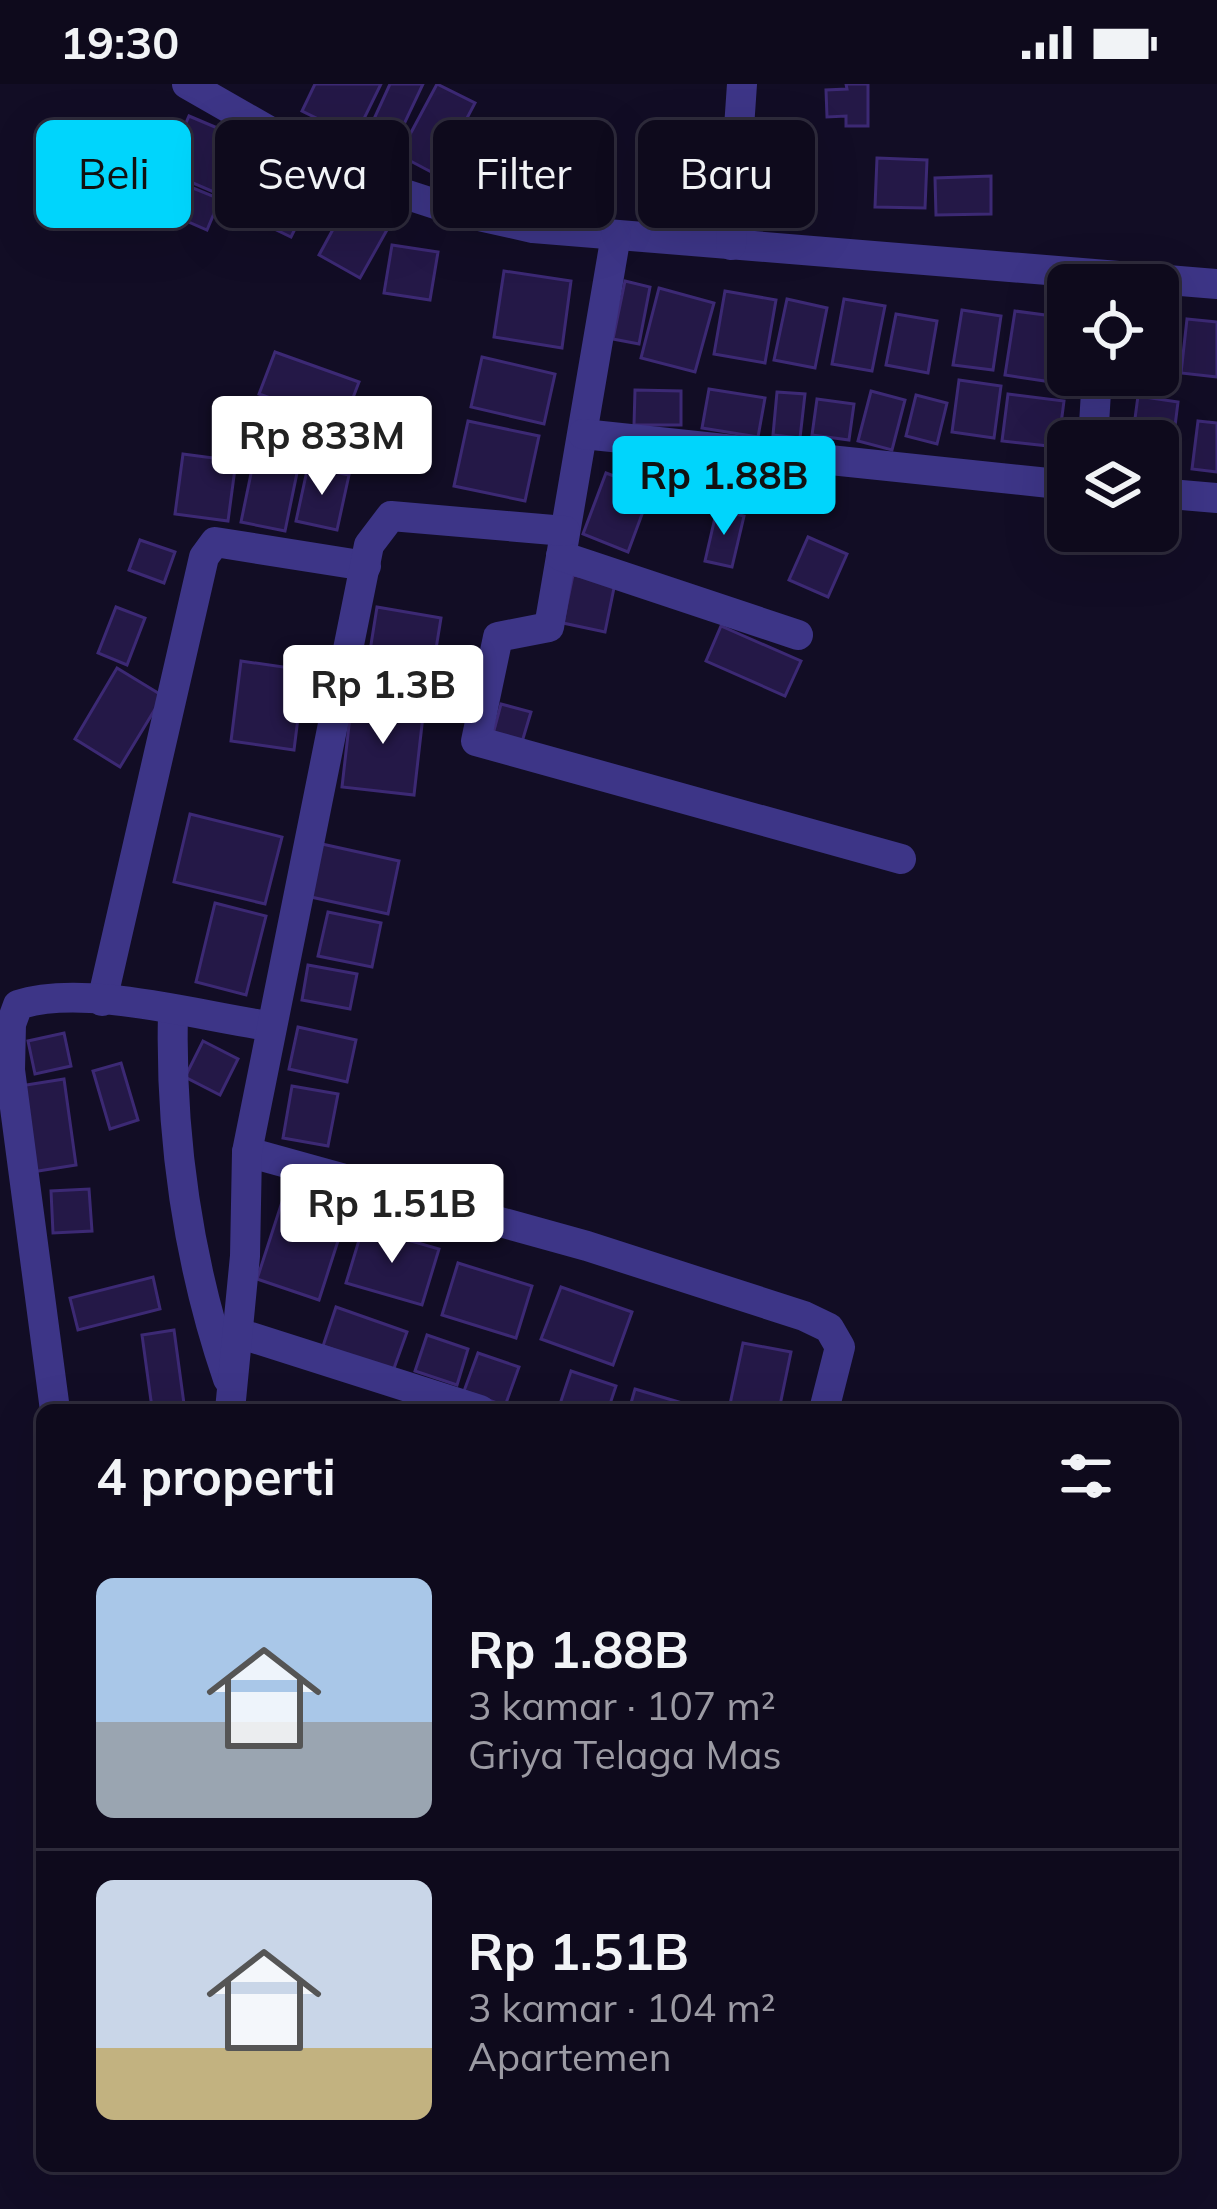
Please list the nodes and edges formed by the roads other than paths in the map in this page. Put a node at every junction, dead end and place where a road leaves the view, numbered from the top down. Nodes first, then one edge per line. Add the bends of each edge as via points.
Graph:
1 (187, 84) edge
2 (742, 84) edge
3 (616, 235) junction
4 (731, 245) junction
5 (1047, 275) edge
6 (1179, 283) edge
7 (1217, 284) edge
8 (583, 434) junction
9 (1047, 483) edge
10 (1179, 495) edge
11 (1217, 498) edge
12 (563, 544) junction
13 (366, 566) junction
14 (798, 635) dead end
15 (901, 860) dead end
16 (102, 1001) junction
17 (173, 1013) junction
18 (269, 1026) junction
19 (247, 1152) junction
20 (238, 1333) junction
21 (230, 1397) edge
22 (54, 1404) edge
23 (461, 1404) edge
24 (826, 1404) edge

1 - 3 street via 346,175 514,224
2 - 4 street
3 - 4 street
3 - 8 street
4 - 5 street
6 - 7 street
8 - 9 street
8 - 12 street
10 - 11 street
12 - 13 street via 391,516 369,545
12 - 14 street
12 - 15 street via 549,627 498,637 476,741
13 - 16 street via 215,542 204,557
13 - 18 street
16 - 17 street
16 - 22 street via 40,998 18,1006 11,1024 22,1190
17 - 18 street
17 - 21 street via 171,1102
18 - 19 street
19 - 20 street
19 - 24 street via 804,1316 829,1328 840,1347
20 - 21 street
20 - 23 street

